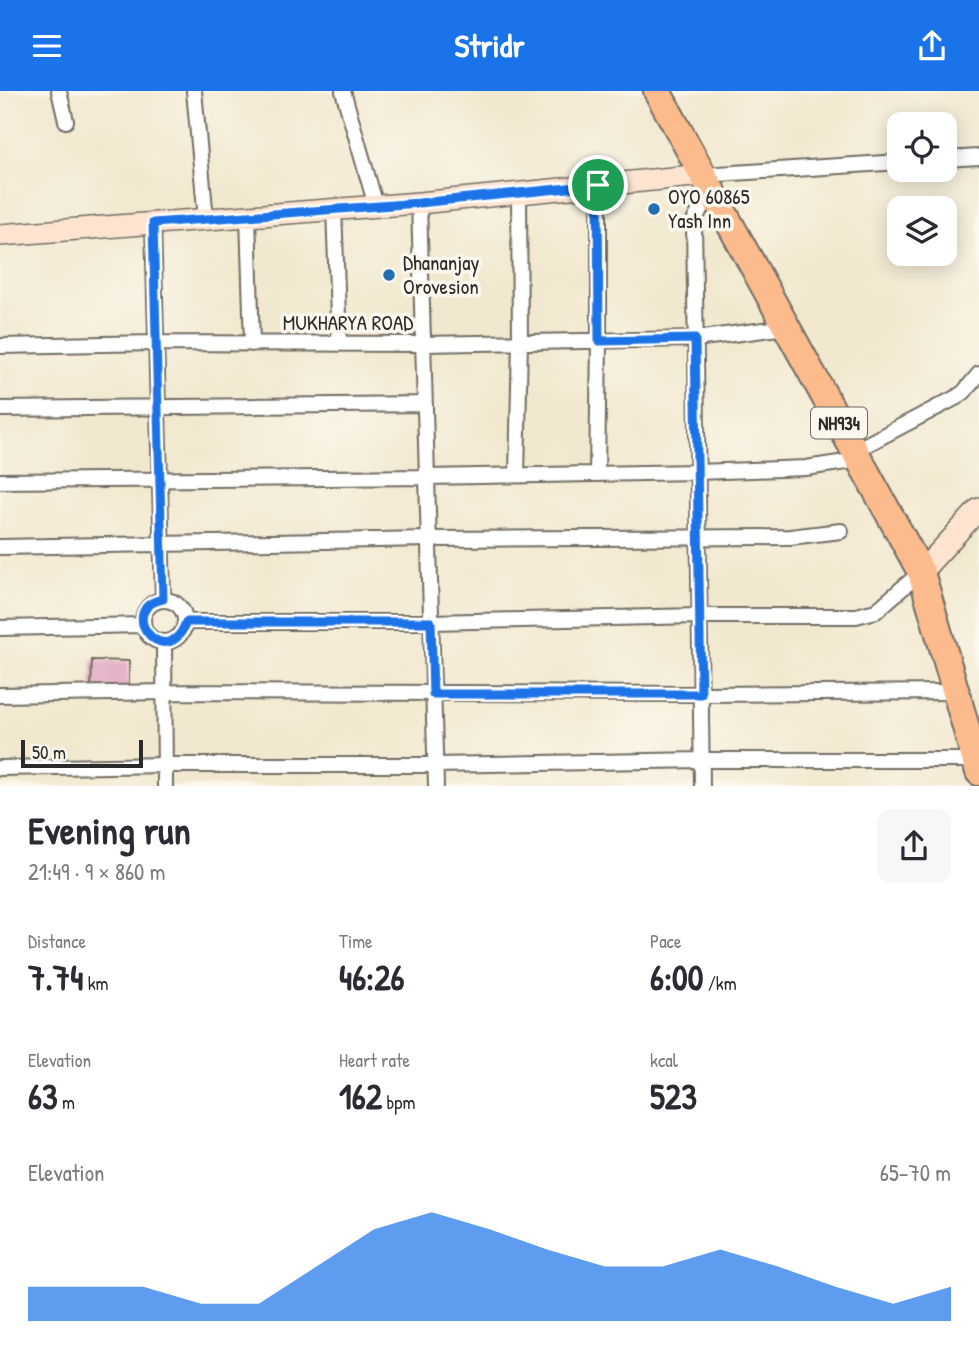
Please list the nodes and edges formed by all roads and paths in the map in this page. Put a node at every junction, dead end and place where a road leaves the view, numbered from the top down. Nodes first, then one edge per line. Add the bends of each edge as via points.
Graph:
1 (60, 91) edge
2 (194, 91) edge
3 (343, 91) edge
4 (657, 91) edge
5 (66, 121) dead end
6 (979, 157) edge
7 (957, 158) edge
8 (887, 163) edge
9 (707, 182) junction
10 (598, 185) junction
11 (519, 193) junction
12 (419, 203) junction
13 (376, 206) junction
14 (334, 209) junction
15 (248, 216) junction
16 (206, 219) junction
17 (153, 223) junction
18 (0, 235) edge
19 (786, 327) junction
20 (695, 339) junction
21 (599, 341) junction
22 (520, 342) junction
23 (156, 343) junction
24 (252, 344) junction
25 (339, 344) junction
26 (423, 344) junction
27 (0, 346) edge
28 (979, 374) edge
29 (425, 404) junction
30 (158, 407) junction
31 (0, 409) edge
32 (856, 455) junction
33 (697, 472) junction
34 (597, 474) junction
35 (517, 475) junction
36 (427, 477) junction
37 (160, 480) junction
38 (0, 481) edge
39 (976, 515) edge
40 (841, 531) dead end
41 (698, 537) junction
42 (429, 539) junction
43 (162, 543) junction
44 (0, 547) edge
45 (920, 572) junction
46 (163, 599) junction
47 (699, 616) junction
48 (186, 622) junction
49 (431, 622) junction
50 (143, 625) junction
51 (0, 628) edge
52 (164, 642) junction
53 (164, 692) junction
54 (956, 692) junction
55 (433, 694) junction
56 (701, 694) junction
57 (0, 695) edge
58 (702, 760) junction
59 (165, 765) junction
60 (435, 765) junction
61 (977, 766) edge
62 (0, 768) edge
63 (165, 786) edge
64 (436, 786) edge
65 (702, 786) edge

1 - 5 street
2 - 16 street
3 - 13 street
4 - 9 highway, NH934
6 - 7 street
8 - 9 street
9 - 10 street
9 - 19 highway, NH934
9 - 20 street via 694,221
10 - 11 street
10 - 21 street
11 - 12 street
11 - 22 street
12 - 13 street
12 - 26 street
13 - 14 street
14 - 15 street
14 - 25 street
15 - 16 street
15 - 24 street
16 - 17 street
17 - 18 street
17 - 23 street
19 - 20 street, MUKHARYA ROAD
19 - 32 highway, NH934
20 - 21 street, MUKHARYA ROAD
20 - 33 street
21 - 22 street, MUKHARYA ROAD
21 - 34 street
22 - 26 street, MUKHARYA ROAD
22 - 35 street
23 - 24 street, MUKHARYA ROAD
23 - 27 street, MUKHARYA ROAD
23 - 30 street
24 - 25 street, MUKHARYA ROAD
25 - 26 street, MUKHARYA ROAD
26 - 29 street
28 - 32 street via 957,397
29 - 30 street
29 - 36 street
30 - 31 street
30 - 37 street
32 - 33 street via 806,467
32 - 45 highway, NH934
33 - 34 street
33 - 41 street
34 - 35 street
35 - 36 street
36 - 37 street
36 - 42 street
37 - 38 street
37 - 43 street
39 - 45 street
40 - 41 street via 799,537
41 - 42 street
41 - 47 street
42 - 43 street
42 - 49 street
43 - 44 street
43 - 46 street
45 - 47 street via 876,611 856,616
45 - 54 highway, NH934
46 - 48 street via 177,604
46 - 50 street via 145,610
47 - 49 street
47 - 56 street
48 - 49 street
48 - 52 street via 178,637
49 - 55 street
50 - 51 street
50 - 52 street via 150,638
52 - 53 street
53 - 55 street
53 - 57 street
53 - 59 street
54 - 56 street
54 - 61 highway, NH934
55 - 56 street
55 - 60 street
56 - 58 street
58 - 60 street
58 - 61 street
58 - 65 street
59 - 60 street
59 - 62 street
59 - 63 street
60 - 64 street

